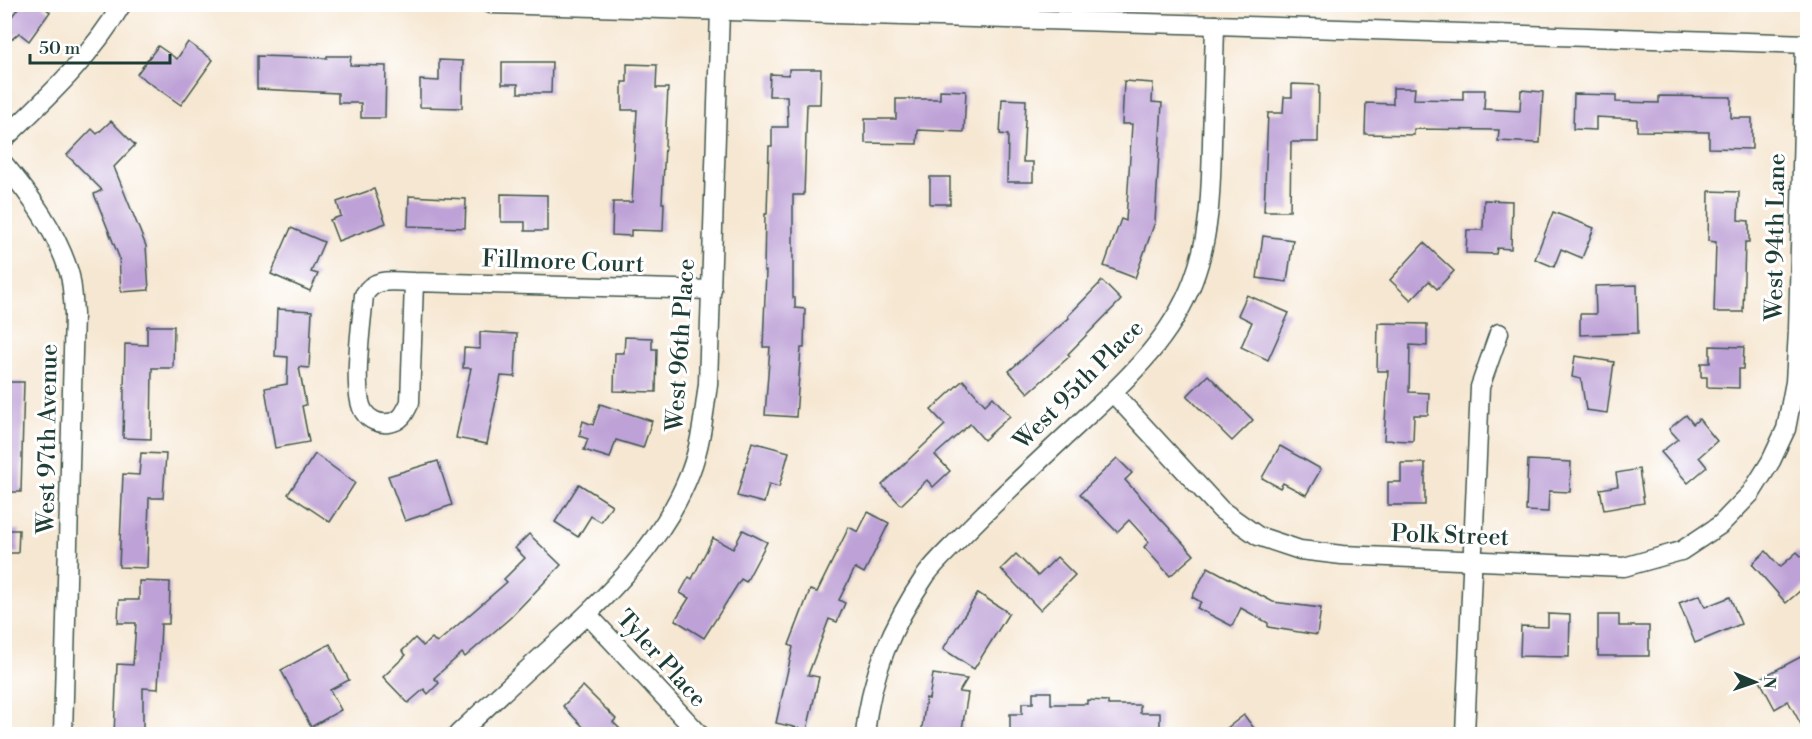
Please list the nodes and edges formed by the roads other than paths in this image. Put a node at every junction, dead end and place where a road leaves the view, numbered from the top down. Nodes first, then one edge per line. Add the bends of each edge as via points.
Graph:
1 (122, 4) edge
2 (491, 4) edge
3 (855, 10) edge
4 (720, 11) junction
5 (1215, 24) junction
6 (1806, 44) edge
7 (4, 139) edge
8 (4, 164) edge
9 (414, 282) junction
10 (712, 290) junction
11 (1803, 331) edge
12 (1498, 333) dead end
13 (1113, 393) junction
14 (1786, 429) joint
15 (1473, 560) junction
16 (588, 615) junction
17 (63, 735) edge
18 (458, 735) edge
19 (699, 735) edge
20 (865, 735) edge
21 (1465, 735) edge

1 - 7 street via 70,75
2 - 4 street
3 - 4 street
3 - 5 street
4 - 10 street, West 96th Place
5 - 6 street
5 - 13 street, West 95th Place via 1210,205 1205,243 1193,282 1175,318 1154,349
6 - 11 street, West 94th Lane
8 - 17 street, West 97th Avenue via 28,192 53,234 69,273 74,314
9 - 9 street, Fillmore Court via 410,402 396,422 373,421 364,412 358,396 364,296 369,286 381,282
9 - 10 street, Fillmore Court
10 - 16 street, West 96th Place via 706,395 690,472 649,549
11 - 14 street, West 94th Lane
12 - 15 street via 1480,387
13 - 15 street, Polk Street via 1221,510 1258,536 1300,550 1342,555
13 - 20 street, West 95th Place via 999,497 927,573 898,620 878,664
14 - 15 street, Polk Street via 1751,494 1720,525 1681,551 1624,567
15 - 21 street
16 - 18 street, West 96th Place
16 - 19 street, Tyler Place

